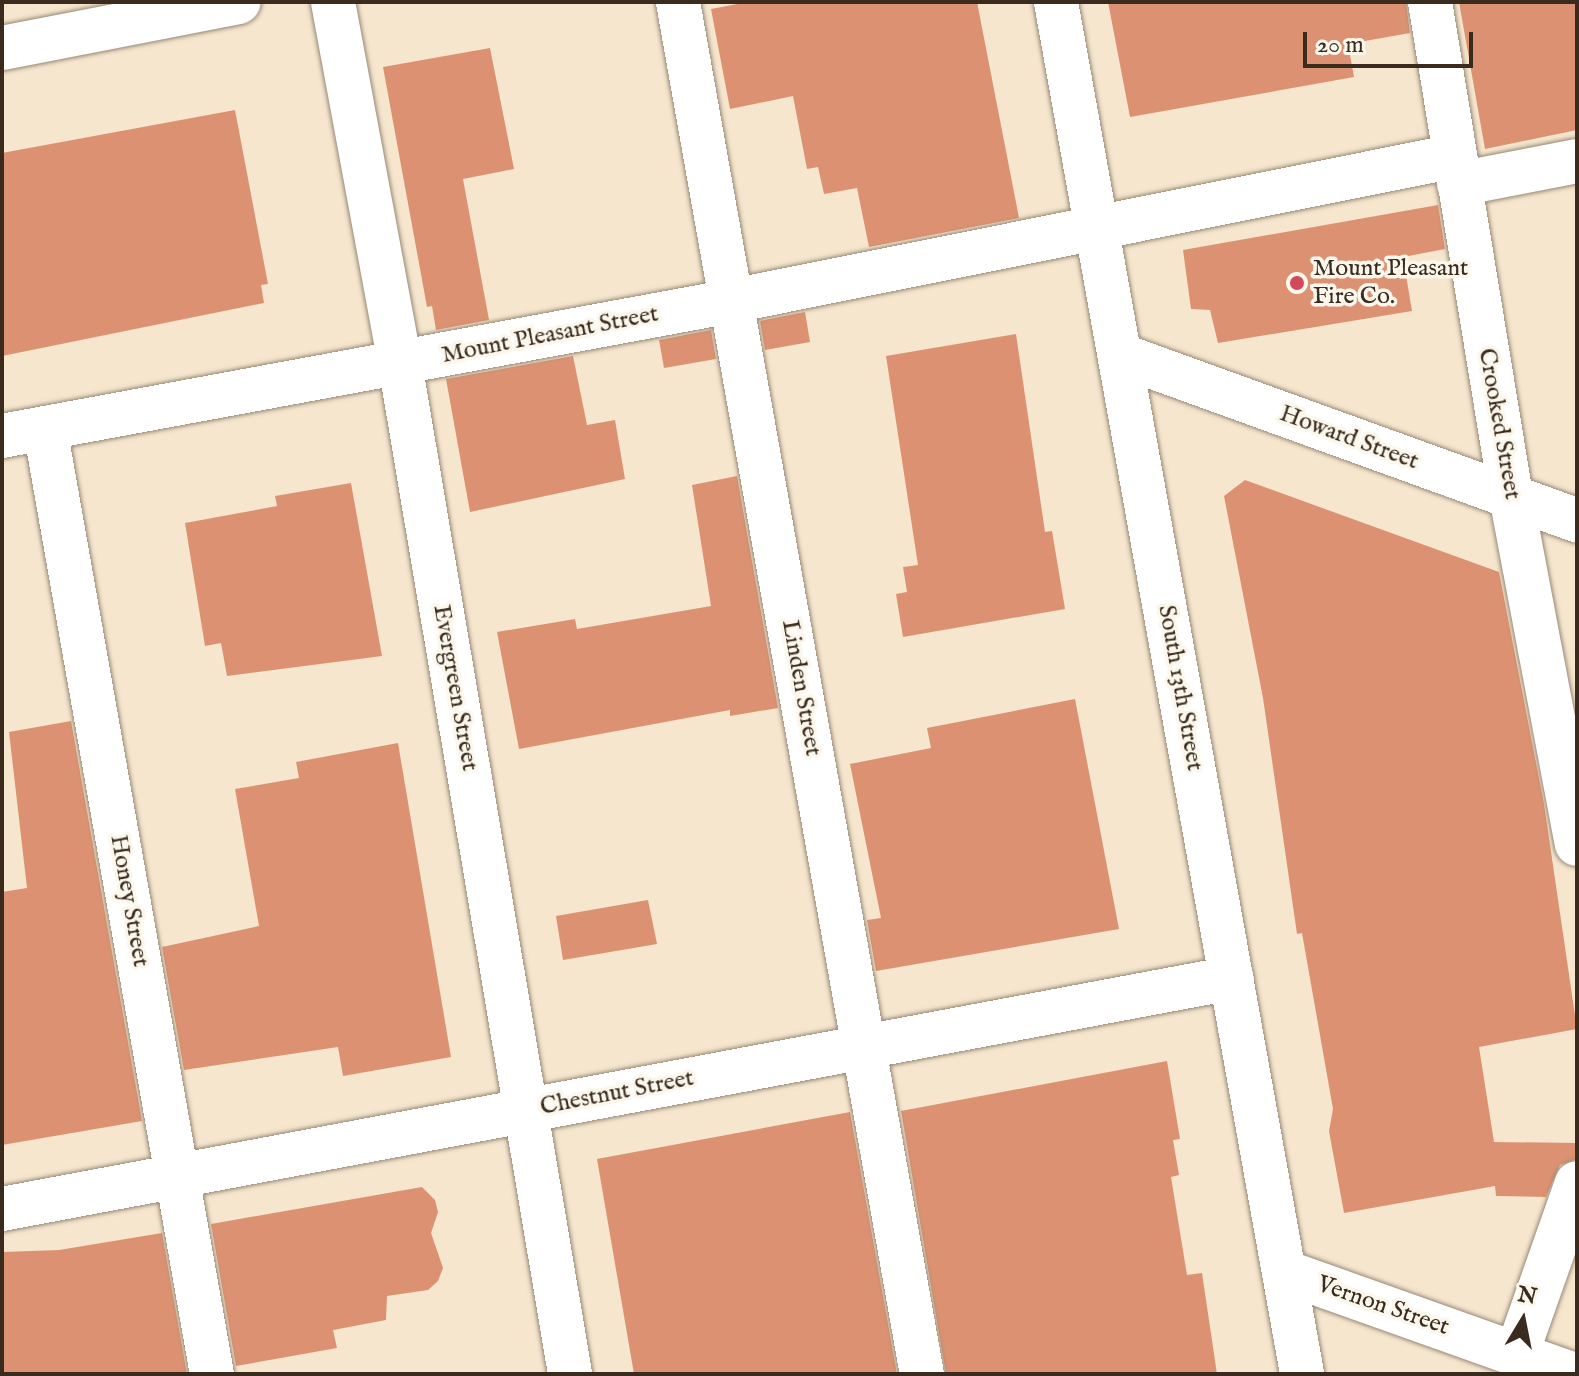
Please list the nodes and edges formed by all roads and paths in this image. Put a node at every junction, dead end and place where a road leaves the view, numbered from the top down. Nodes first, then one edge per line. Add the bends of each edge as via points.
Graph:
1 (239, 2) edge
2 (333, 2) edge
3 (678, 2) edge
4 (1056, 2) edge
5 (1430, 2) edge
6 (2, 48) edge
7 (1577, 161) edge
8 (1457, 170) junction
9 (1096, 228) junction
10 (732, 301) junction
11 (1120, 355) junction
12 (400, 363) junction
13 (45, 428) junction
14 (2, 436) edge
15 (1511, 496) junction
16 (1577, 520) edge
17 (1577, 844) edge
18 (1231, 978) junction
19 (864, 1046) junction
20 (526, 1110) junction
21 (178, 1179) junction
22 (1577, 1183) edge
23 (2, 1209) edge
24 (1285, 1272) junction
25 (1517, 1353) junction
26 (212, 1374) edge
27 (570, 1374) edge
28 (922, 1374) edge
29 (1302, 1374) edge
30 (1572, 1374) edge

1 - 6 street
2 - 12 street, Evergreen Street
3 - 10 street, Linden Street
4 - 9 street, South 13th Street
5 - 8 street, Crooked Street
7 - 8 street, Mount Pleasant Street
8 - 9 street, Mount Pleasant Street
8 - 15 street, Crooked Street
9 - 10 street, Mount Pleasant Street
9 - 11 street, South 13th Street
10 - 12 street, Mount Pleasant Street
10 - 19 street, Linden Street
11 - 15 street, Howard Street
11 - 18 street, South 13th Street
12 - 13 street, Mount Pleasant Street
12 - 20 street, Evergreen Street
13 - 14 street, Mount Pleasant Street
13 - 21 street, Honey Street
15 - 16 street, Howard Street
15 - 17 street, Crooked Street
18 - 19 street, Chestnut Street
18 - 24 street, South 13th Street
19 - 20 street, Chestnut Street
19 - 28 street, Linden Street
20 - 21 street, Chestnut Street
20 - 27 street, Evergreen Street
21 - 23 street, Chestnut Street
21 - 26 street, Honey Street
22 - 25 street
24 - 25 street, Vernon Street
24 - 29 street, South 13th Street
25 - 30 street, Vernon Street

